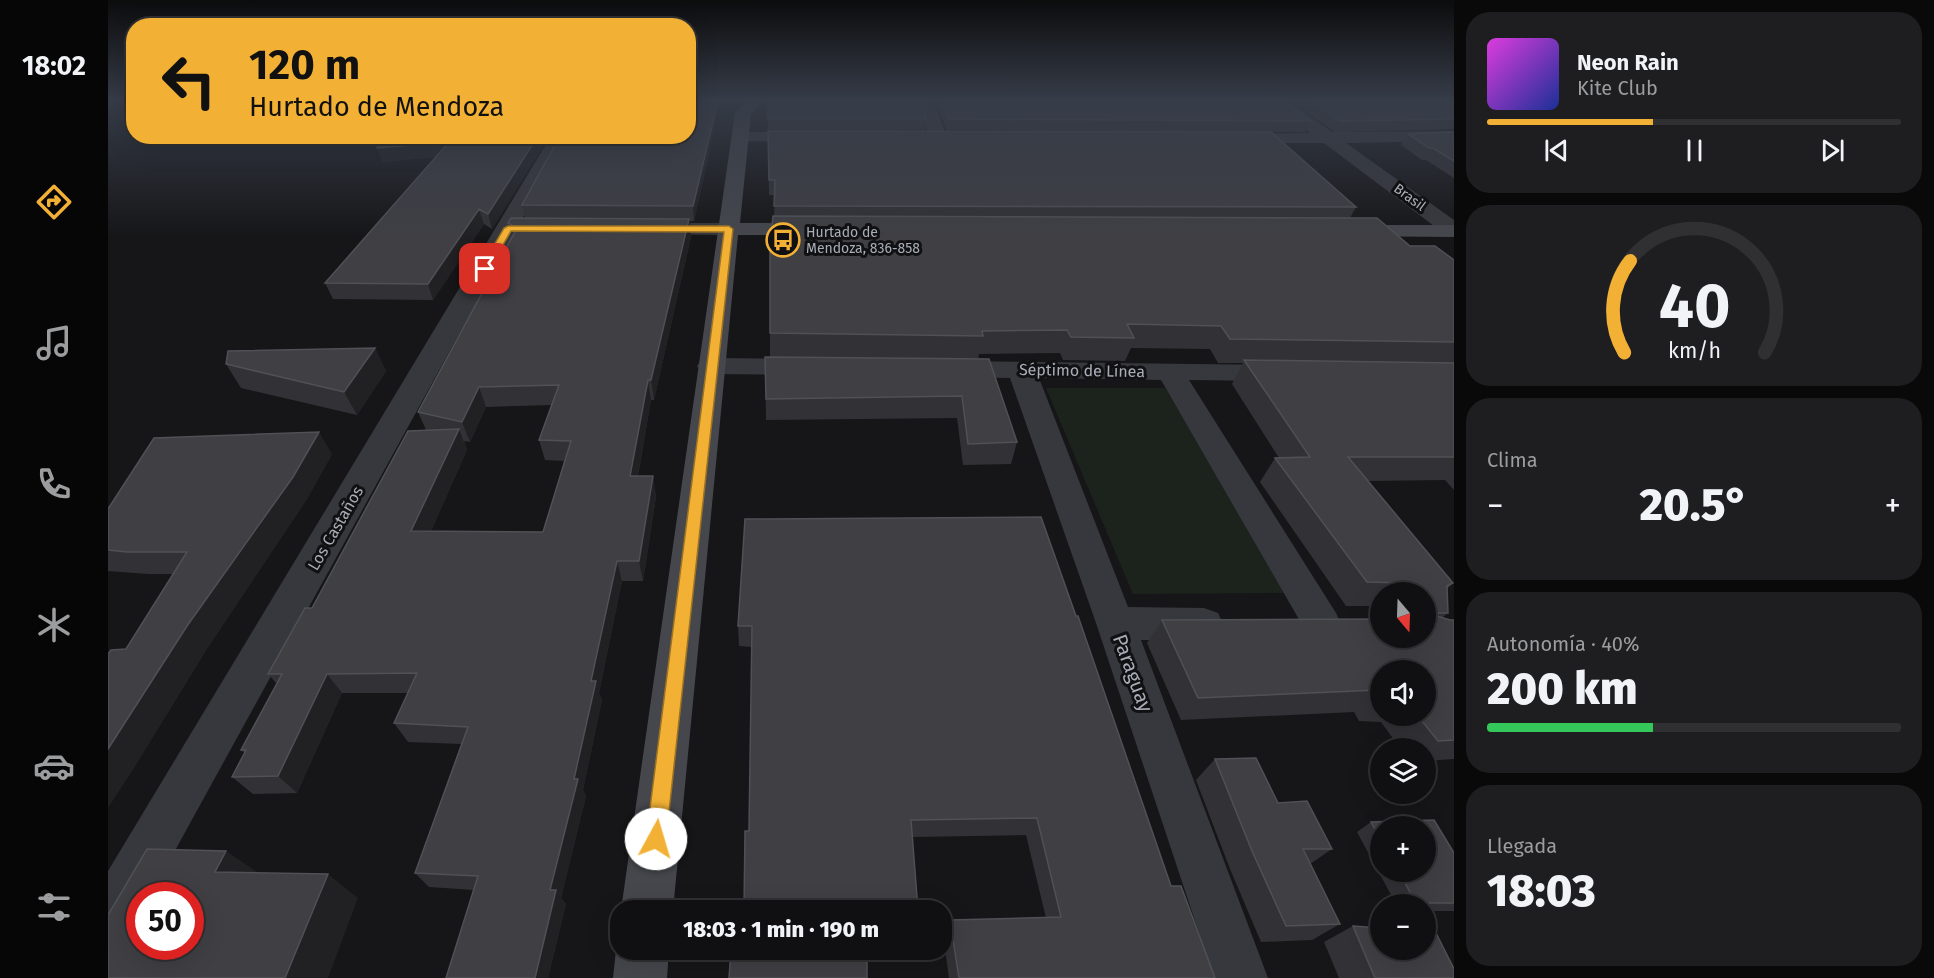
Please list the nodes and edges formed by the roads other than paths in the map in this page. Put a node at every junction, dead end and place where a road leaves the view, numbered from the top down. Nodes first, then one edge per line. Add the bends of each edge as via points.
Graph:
1 (555, 147) edge
2 (739, 147) edge
3 (1341, 147) edge
4 (619, 229) edge
5 (729, 229) junction
6 (836, 229) edge
7 (1333, 231) edge
8 (1454, 231) edge
9 (711, 366) junction
10 (830, 367) edge
11 (925, 368) edge
12 (1021, 369) junction
13 (1170, 372) junction
14 (1312, 374) edge
15 (1115, 623) junction
16 (1242, 624) edge
17 (1322, 624) edge
18 (648, 900) edge
19 (108, 920) edge
20 (642, 960) edge
21 (640, 978) edge
22 (1241, 978) edge

1 - 19 street, Los Castaños via 518,229
2 - 5 main road
3 - 8 street, Brasil
4 - 5 street
5 - 6 main road
5 - 9 main road
7 - 8 main road
9 - 10 street
9 - 18 main road
11 - 12 street, Séptimo de Línea
12 - 13 street, Séptimo de Línea
12 - 15 street, Paraguay
13 - 14 street, Séptimo de Línea
13 - 17 street
15 - 16 street
15 - 22 street, Paraguay
20 - 21 main road

